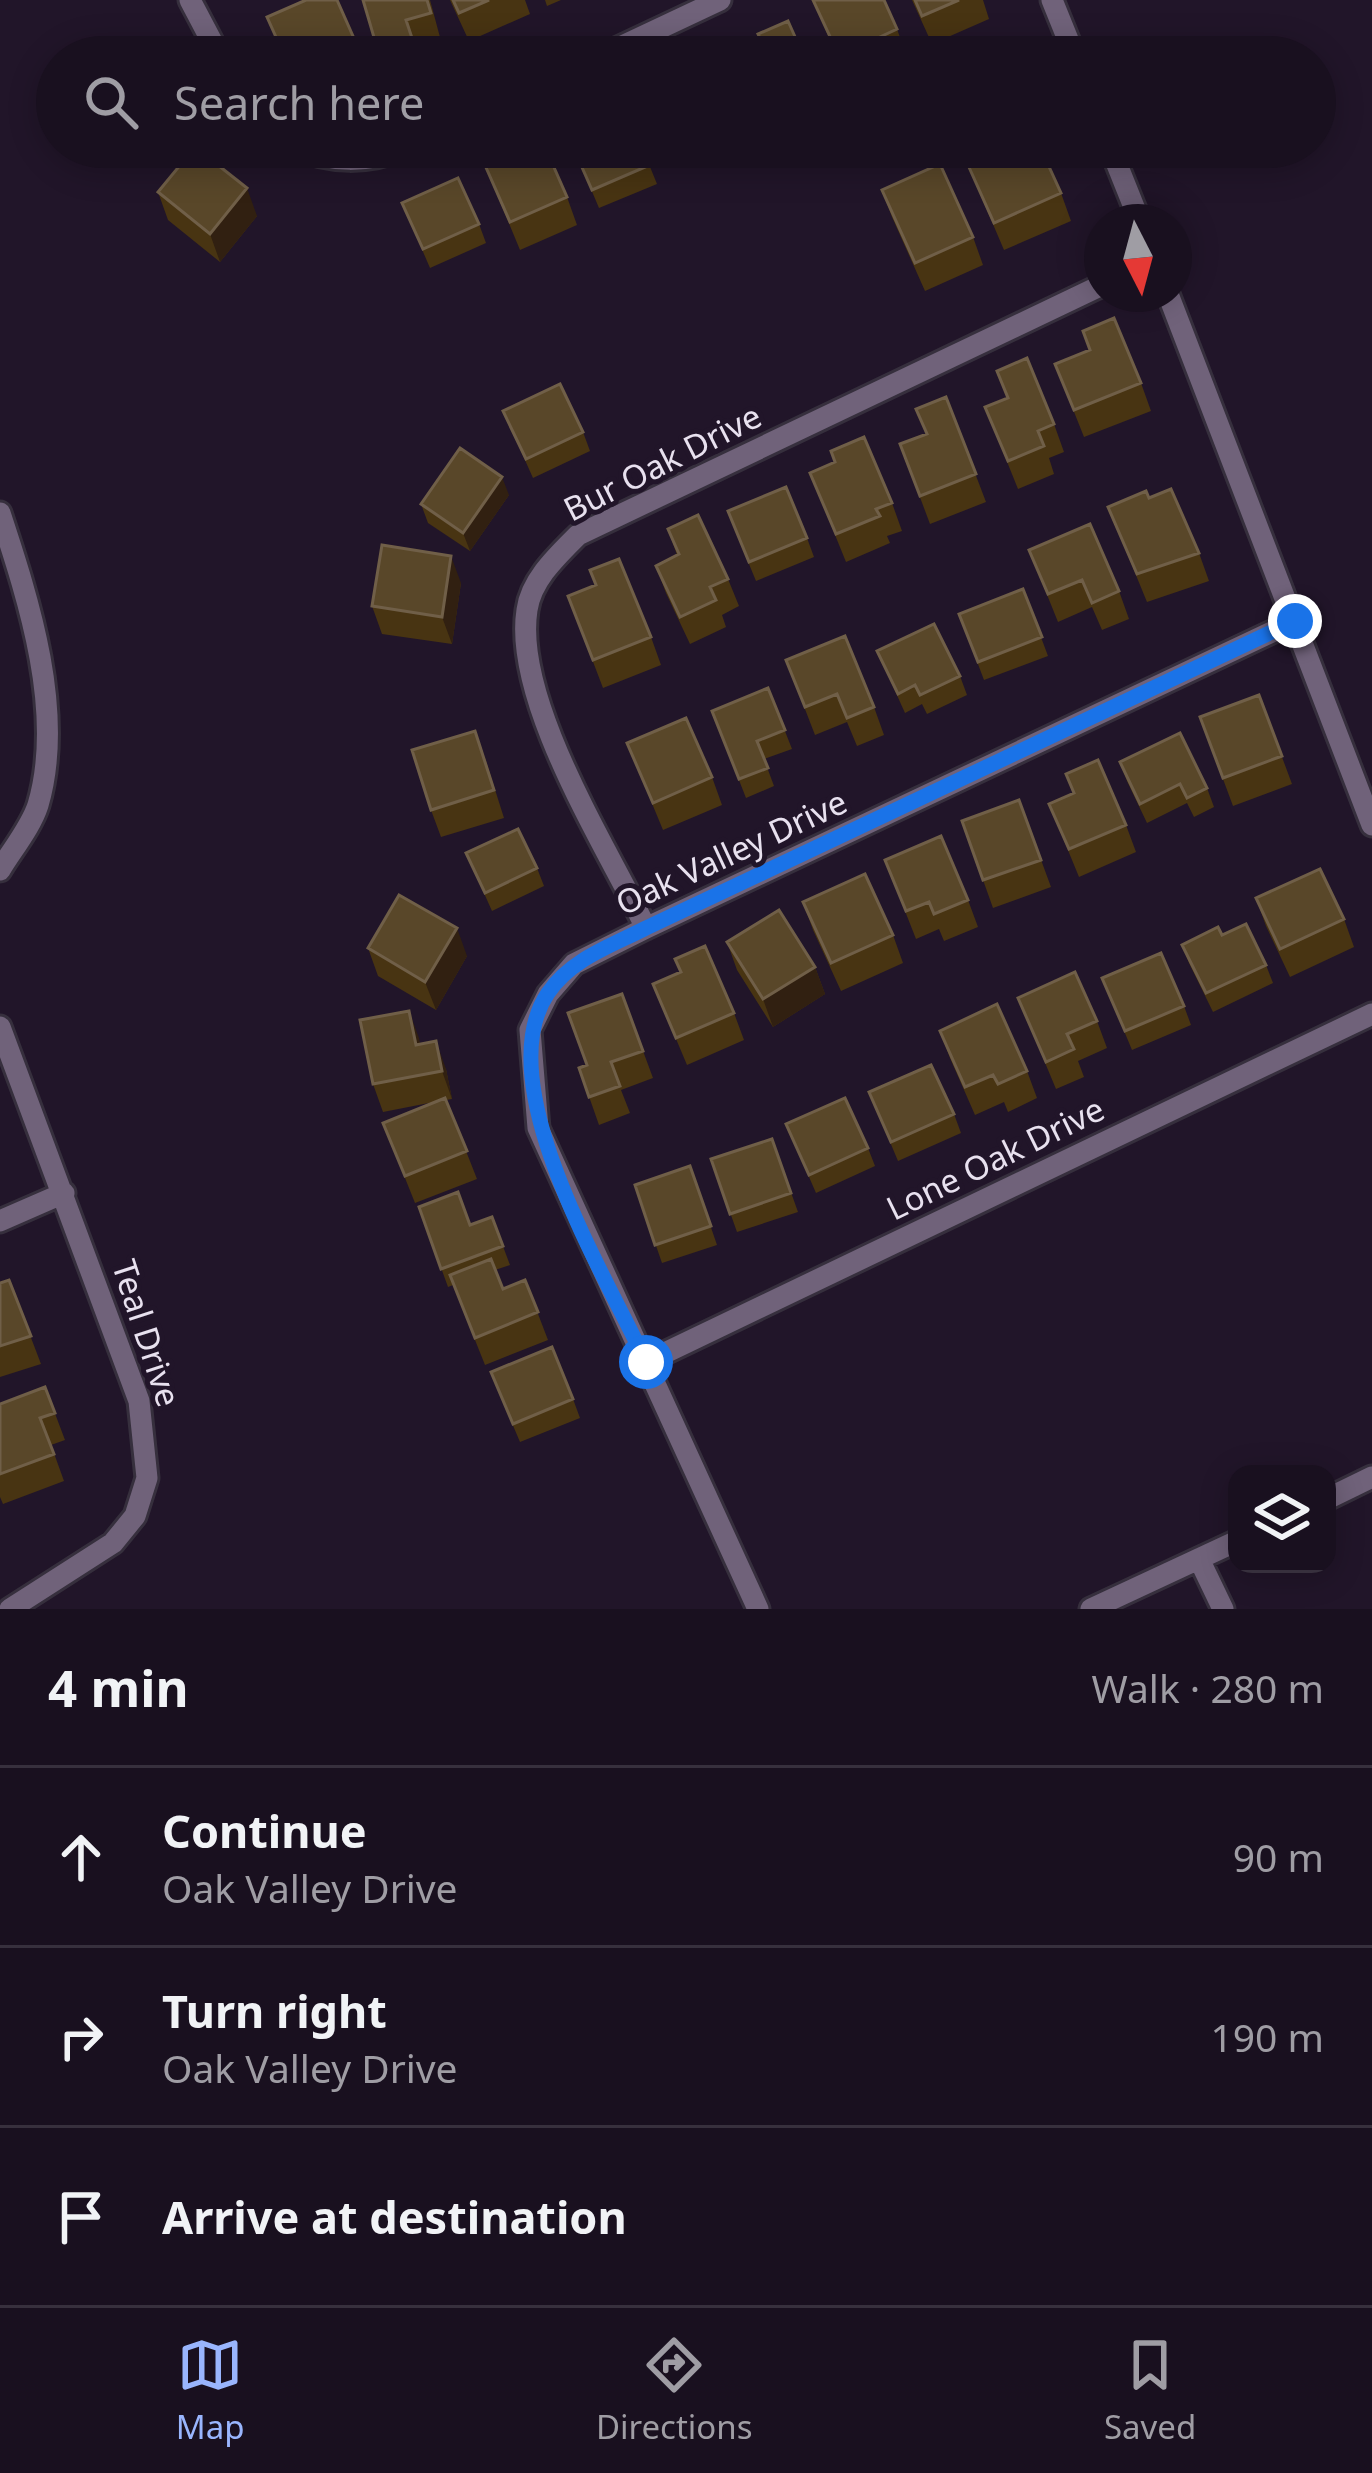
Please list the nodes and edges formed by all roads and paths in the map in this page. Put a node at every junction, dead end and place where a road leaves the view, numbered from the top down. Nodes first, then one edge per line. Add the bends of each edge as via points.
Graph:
1 (190, 0) edge
2 (720, 0) edge
3 (1052, 0) edge
4 (209, 36) edge
5 (644, 36) edge
6 (1067, 36) edge
7 (1118, 168) edge
8 (1133, 204) edge
9 (1084, 294) edge
10 (1175, 312) edge
11 (0, 513) edge
12 (1295, 621) junction
13 (1372, 825) edge
14 (0, 870) edge
15 (646, 928) junction
16 (1372, 1014) edge
17 (0, 1027) edge
18 (64, 1192) junction
19 (0, 1221) edge
20 (646, 1362) junction
21 (1372, 1478) edge
22 (1336, 1495) edge
23 (1228, 1545) edge
24 (1199, 1559) junction
25 (10, 1609) edge
26 (758, 1609) edge
27 (1091, 1609) edge
28 (1223, 1609) edge

1 - 4 street
2 - 5 street
3 - 6 street
7 - 8 street
9 - 15 street, Bur Oak Drive via 578,535 548,564 527,606 525,655 539,709
10 - 12 street
11 - 14 street via 43,683 50,745 37,810
12 - 13 street
12 - 15 street, Oak Valley Drive
15 - 20 street, Oak Valley Drive via 574,964 530,1030 538,1128
16 - 20 street, Lone Oak Drive
17 - 18 street, Teal Drive
18 - 19 street
18 - 25 street, Teal Drive via 139,1401 147,1478 135,1516 112,1543
20 - 26 street, Oak Valley Drive
21 - 22 street
23 - 24 street
24 - 27 street
24 - 28 street

